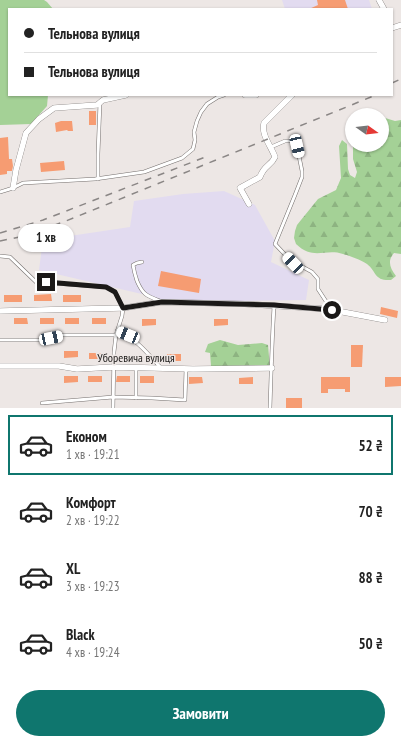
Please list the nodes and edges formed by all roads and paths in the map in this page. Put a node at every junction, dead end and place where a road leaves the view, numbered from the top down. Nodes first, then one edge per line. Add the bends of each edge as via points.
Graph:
1 (401, 24) edge
2 (393, 26) edge
3 (221, 96) edge
4 (291, 96) edge
5 (114, 97) edge
6 (100, 102) junction
7 (271, 147) junction
8 (98, 179) junction
9 (13, 188) junction
10 (0, 192) edge
11 (249, 204) dead end
12 (0, 256) edge
13 (142, 262) dead end
14 (162, 302) junction
15 (274, 305) junction
16 (123, 308) junction
17 (332, 310) junction
18 (0, 311) edge
19 (385, 320) dead end
20 (117, 333) junction
21 (0, 340) edge
22 (0, 366) edge
23 (114, 367) junction
24 (136, 368) junction
25 (161, 368) junction
26 (272, 368) junction
27 (186, 369) junction
28 (114, 397) junction
29 (136, 398) junction
30 (42, 402) dead end
31 (113, 408) edge
32 (270, 408) edge

1 - 2 street
3 - 8 lane via 207,104 201,112 194,132 193,149 182,158 144,172
4 - 7 street via 262,128
5 - 6 street
6 - 8 lane
6 - 9 street via 97,105 54,108 39,119 26,133
7 - 11 street via 274,160 263,169 260,176 240,188
7 - 17 lane via 292,141 297,146 302,171 300,183 275,244 293,263 312,272 318,279 318,289
8 - 9 lane via 23,183
9 - 10 lane
12 - 16 lane via 10,257 36,282 106,287 115,292
13 - 14 lane via 133,265 140,289 146,295
14 - 15 street
14 - 16 street
15 - 17 street
15 - 26 lane
16 - 18 street
16 - 20 lane
17 - 19 street
20 - 21 lane via 62,335 40,340
20 - 23 lane
20 - 25 lane via 128,335 135,340
22 - 23 street, Уборевича вулиця via 59,366 77,369
23 - 24 street, Уборевича вулиця
23 - 28 lane
24 - 25 street, Уборевича вулиця
24 - 29 lane
25 - 27 street, Уборевича вулиця
26 - 27 street, Уборевича вулиця
26 - 32 lane
27 - 29 lane via 185,400
28 - 29 lane
28 - 30 lane
28 - 31 lane

